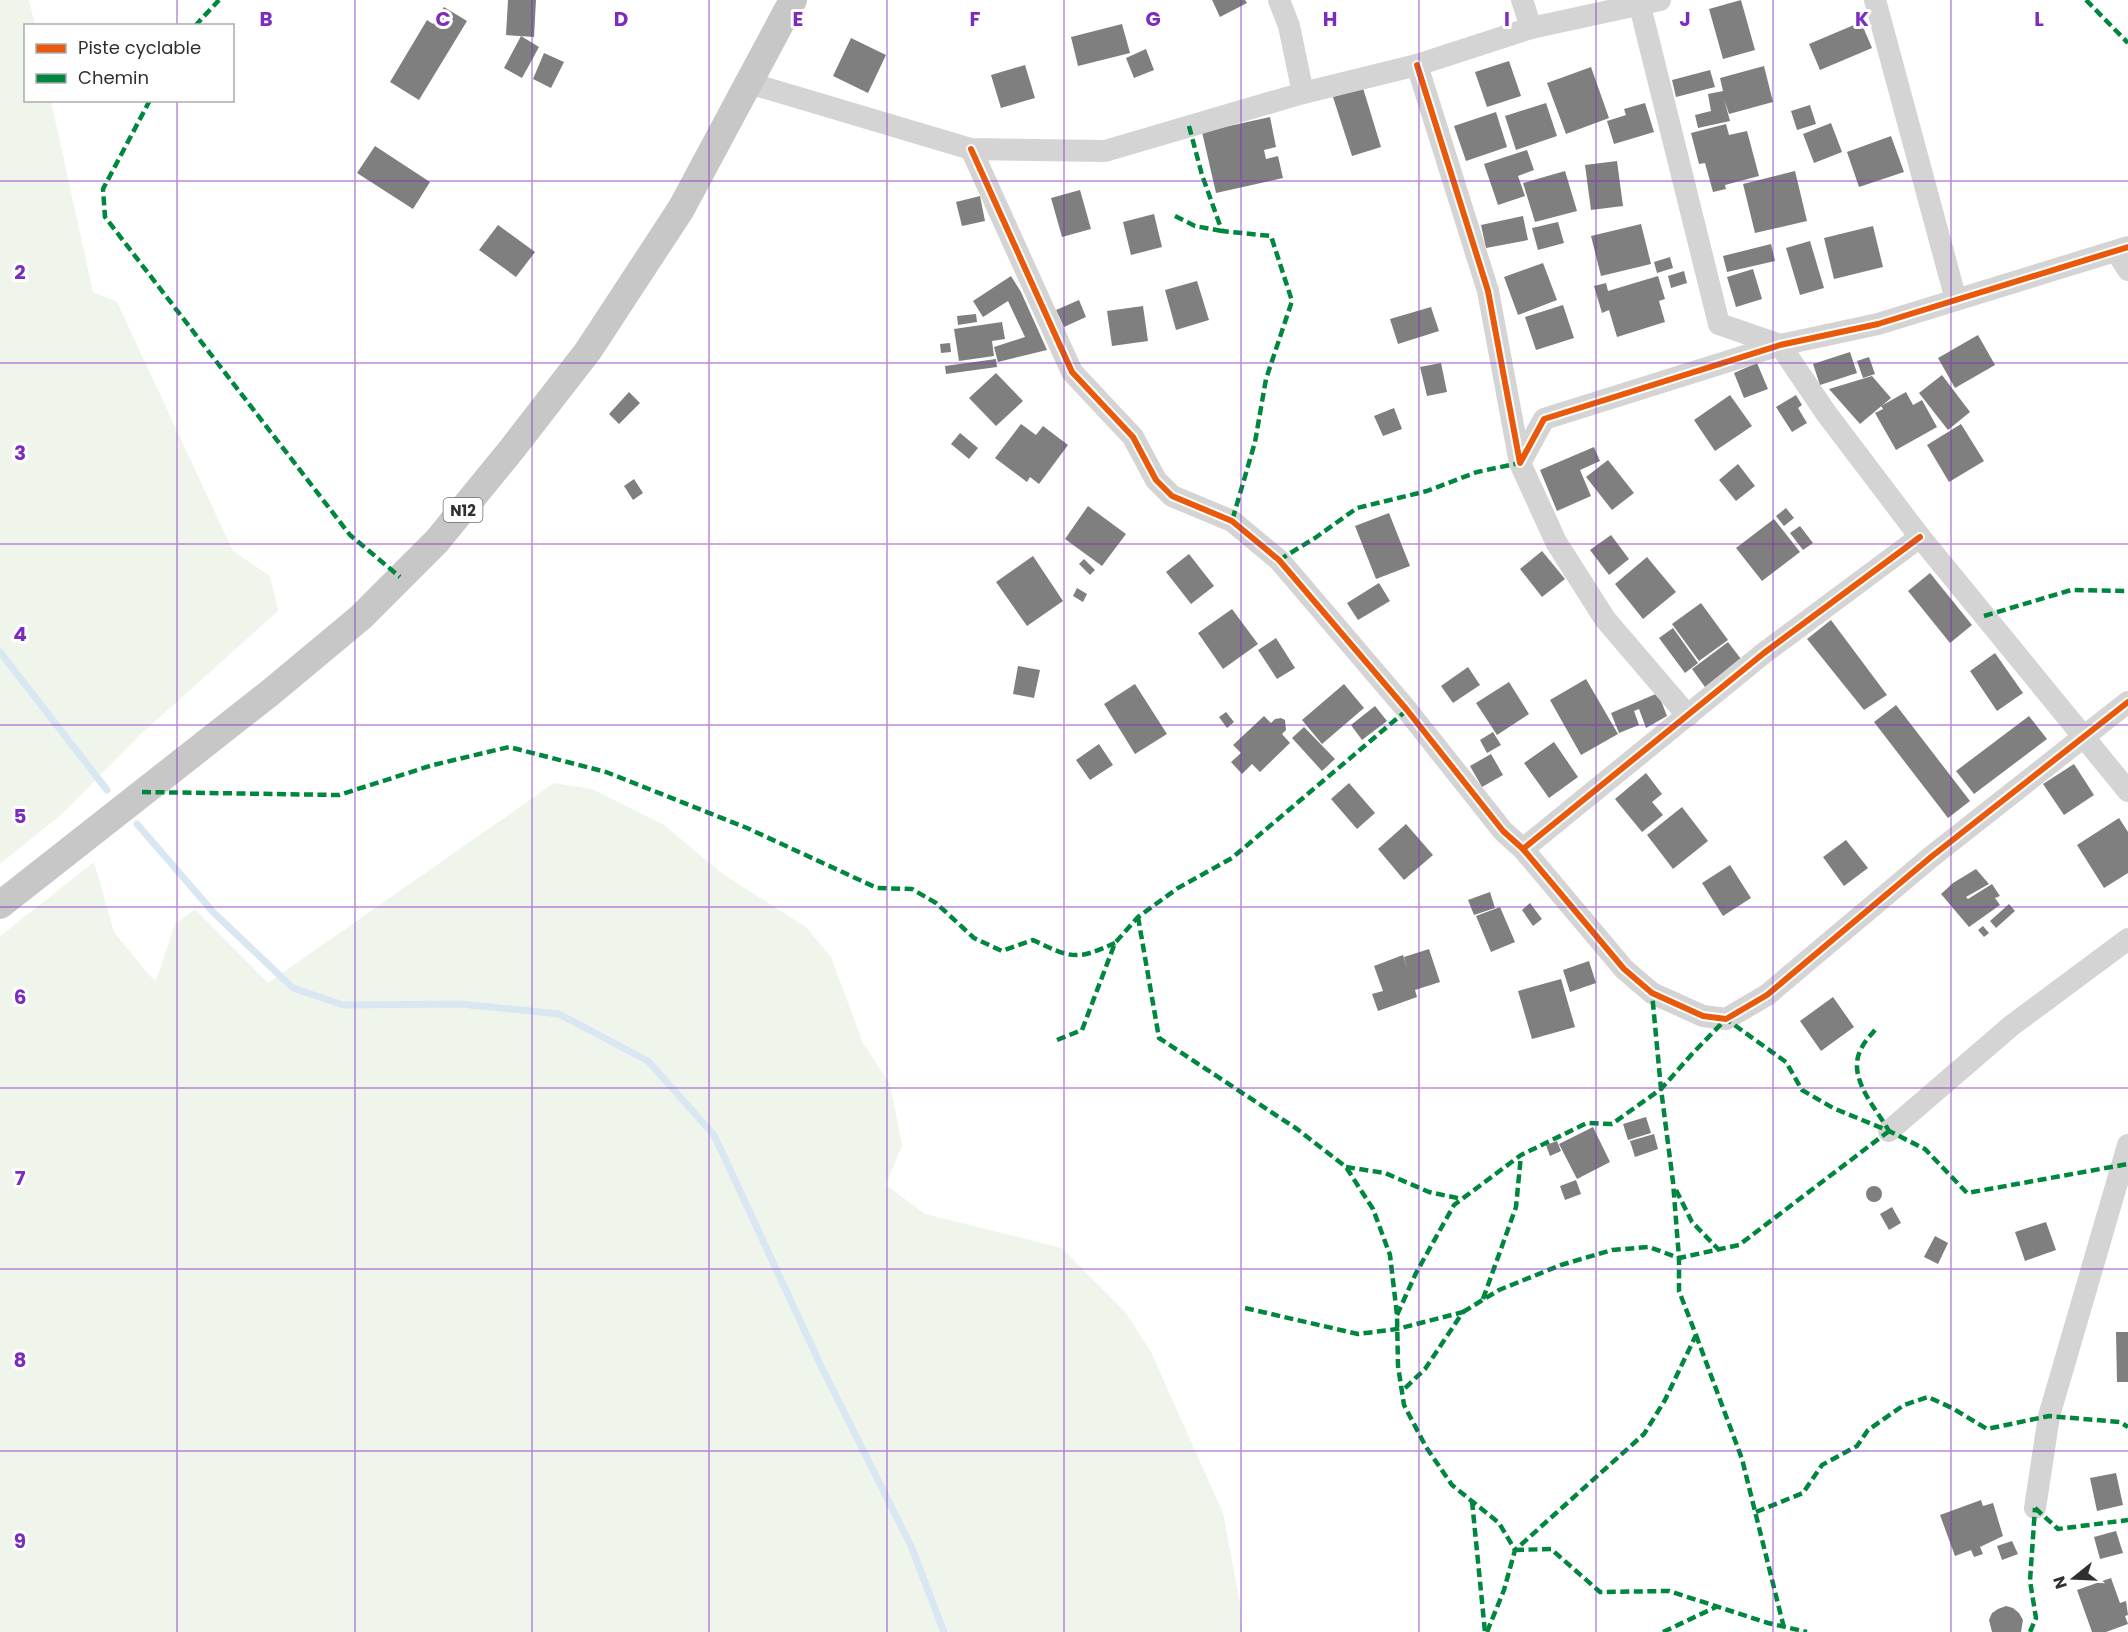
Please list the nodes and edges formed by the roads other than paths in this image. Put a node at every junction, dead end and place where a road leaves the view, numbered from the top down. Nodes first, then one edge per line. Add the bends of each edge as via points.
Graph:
1 (794, 0) edge
2 (1279, 0) edge
3 (1522, 0) edge
4 (1875, 0) edge
5 (1650, 3) edge
6 (1531, 28) junction
7 (1417, 65) junction
8 (749, 83) junction
9 (1303, 93) junction
10 (971, 149) junction
11 (2122, 249) edge
12 (2128, 270) edge
13 (1956, 300) junction
14 (1780, 345) junction
15 (1520, 463) junction
16 (1920, 537) junction
17 (2128, 702) edge
18 (1688, 716) junction
19 (2085, 736) junction
20 (2128, 791) edge
21 (1523, 849) junction
22 (0, 904) edge
23 (2128, 939) edge
24 (1890, 1131) dead end
25 (2128, 1145) edge
26 (2035, 1508) dead end

1 - 8 main road, N12
2 - 9 street via 1289,26
3 - 6 street
4 - 13 street
5 - 6 street
5 - 14 street via 1719,324
6 - 7 street
7 - 9 street
7 - 15 street via 1488,291
8 - 10 street
8 - 22 main road, N12 via 681,209 588,351 437,541 361,617 271,692
9 - 10 street via 1105,151
10 - 21 street via 1072,372 1133,437 1156,480 1172,496 1232,521 1279,560 1407,710 1503,831
11 - 12 street
11 - 13 street
13 - 14 street via 1878,324
14 - 15 street via 1544,419
14 - 16 street
15 - 18 street via 1556,542 1605,619
16 - 18 street via 1764,653
16 - 19 street
17 - 19 street
18 - 21 street
19 - 20 street
19 - 21 street via 1931,857 1767,995 1726,1019 1703,1016 1652,993 1624,969
23 - 24 street via 2011,1026
25 - 26 street via 2049,1416

